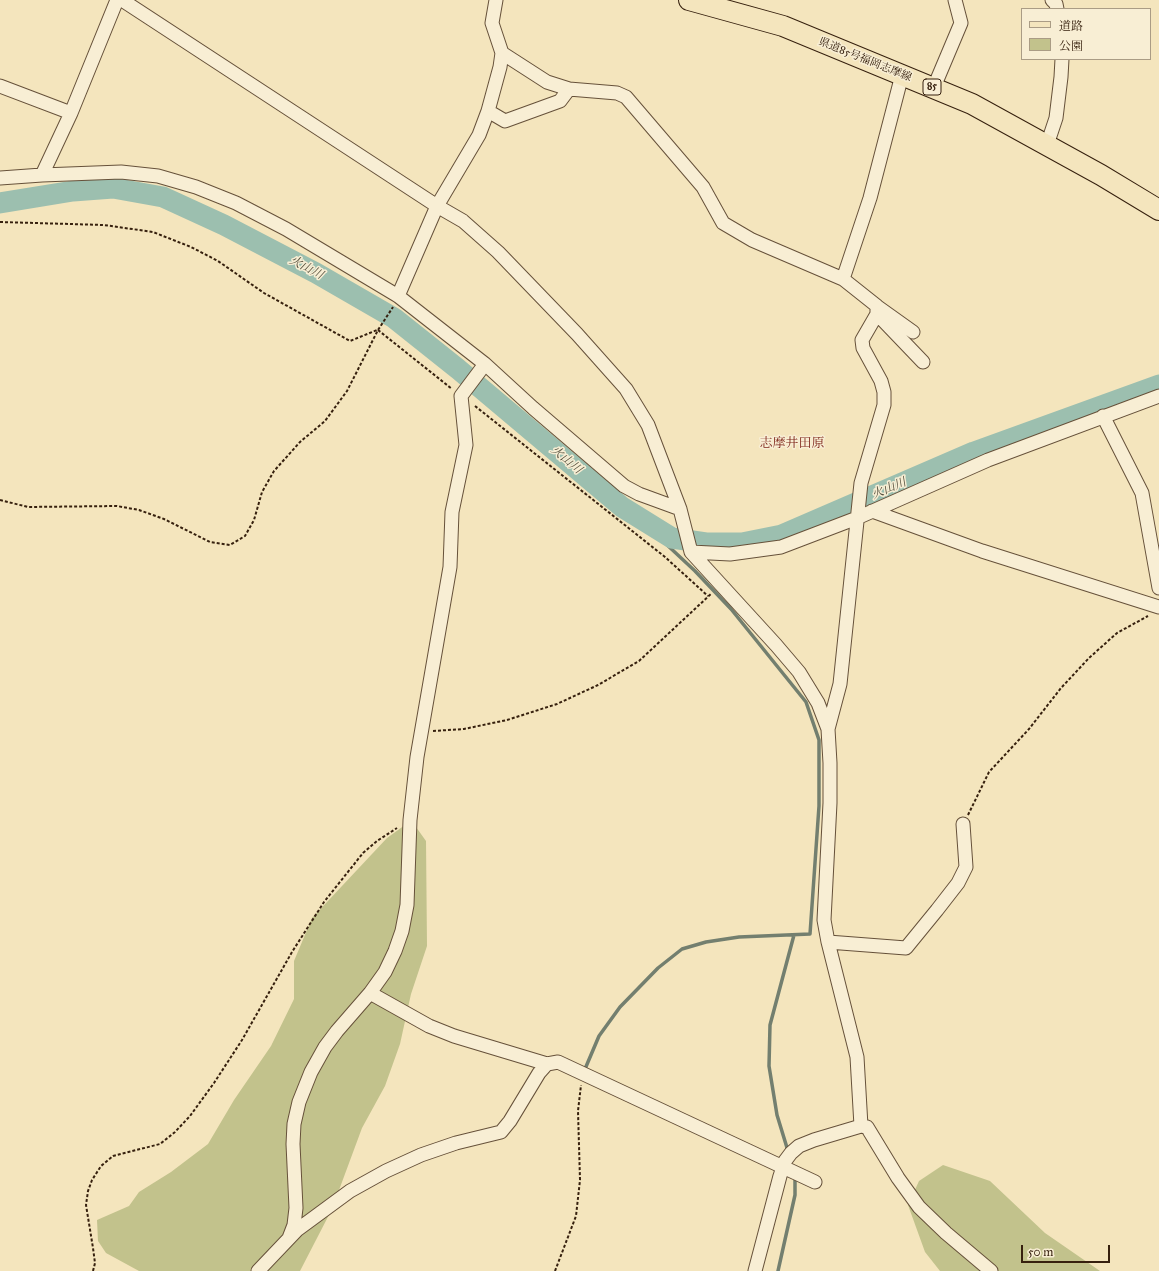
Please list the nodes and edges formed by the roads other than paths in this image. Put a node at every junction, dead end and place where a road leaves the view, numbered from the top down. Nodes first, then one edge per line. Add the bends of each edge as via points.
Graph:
1 (117, 0) edge
2 (122, 0) edge
3 (496, 0) edge
4 (689, 0) edge
5 (955, 0) edge
6 (502, 53) junction
7 (1062, 60) edge
8 (902, 75) junction
9 (0, 86) edge
10 (934, 88) junction
11 (569, 89) junction
12 (488, 111) junction
13 (71, 113) junction
14 (1047, 145) junction
15 (42, 175) junction
16 (0, 178) edge
17 (436, 206) junction
18 (1159, 210) edge
19 (843, 279) junction
20 (397, 299) junction
21 (877, 310) junction
22 (913, 332) dead end
23 (923, 362) dead end
24 (482, 367) junction
25 (1159, 396) edge
26 (1103, 416) junction
27 (680, 509) junction
28 (872, 511) junction
29 (857, 518) junction
30 (691, 552) junction
31 (1159, 588) edge
32 (1156, 610) edge
33 (828, 729) junction
34 (963, 824) road end
35 (828, 942) junction
36 (370, 993) junction
37 (546, 1064) junction
38 (861, 1126) junction
39 (783, 1167) junction
40 (815, 1182) dead end
41 (289, 1238) junction
42 (258, 1271) edge
43 (755, 1271) edge
44 (991, 1271) edge

1 - 13 street
2 - 17 street
3 - 6 street via 492,23
4 - 8 main road, 県道85号福岡志摩線 / 85 via 783,26
5 - 10 street via 961,23
6 - 11 street via 547,82
6 - 12 street
7 - 14 street via 1056,118
8 - 10 main road, 県道85号福岡志摩線 / 85
8 - 19 street via 870,198
9 - 13 street
10 - 14 main road, 県道85号福岡志摩線 / 85 via 972,104
11 - 12 street via 560,101 505,121
11 - 19 street via 618,93 626,97 703,187 723,223 752,240
12 - 17 street via 479,135
13 - 15 street
14 - 18 main road, 県道85号福岡志摩線 / 85
15 - 16 street
15 - 20 street via 121,172 158,176 196,187 236,203 279,226
17 - 20 street
17 - 27 street via 463,221 498,252 626,389 648,425
19 - 21 street
20 - 24 street
21 - 22 street
21 - 23 street
21 - 29 street via 862,340 881,381 884,404 861,483
24 - 27 street via 624,486
24 - 36 street via 463,393 466,445 452,512 450,567 421,732 410,820 407,905 395,951 385,972
25 - 26 street
26 - 28 street via 988,460
26 - 31 street via 1142,493
27 - 30 street
28 - 29 street
28 - 32 street
29 - 30 street via 781,547 730,554
29 - 33 street via 840,684
30 - 33 street via 799,672 818,702
33 - 35 street via 830,803 824,920
34 - 35 street via 966,866 958,883 906,948
35 - 38 street via 857,1057
36 - 37 street via 428,1026
36 - 41 street via 326,1047 311,1072 299,1102 293,1144 296,1208
37 - 39 street via 558,1062
37 - 41 street via 501,1132 456,1143 386,1171 350,1191
38 - 39 street via 799,1146 791,1153
38 - 44 street via 867,1127 919,1207
39 - 40 street
39 - 43 street
41 - 42 street

